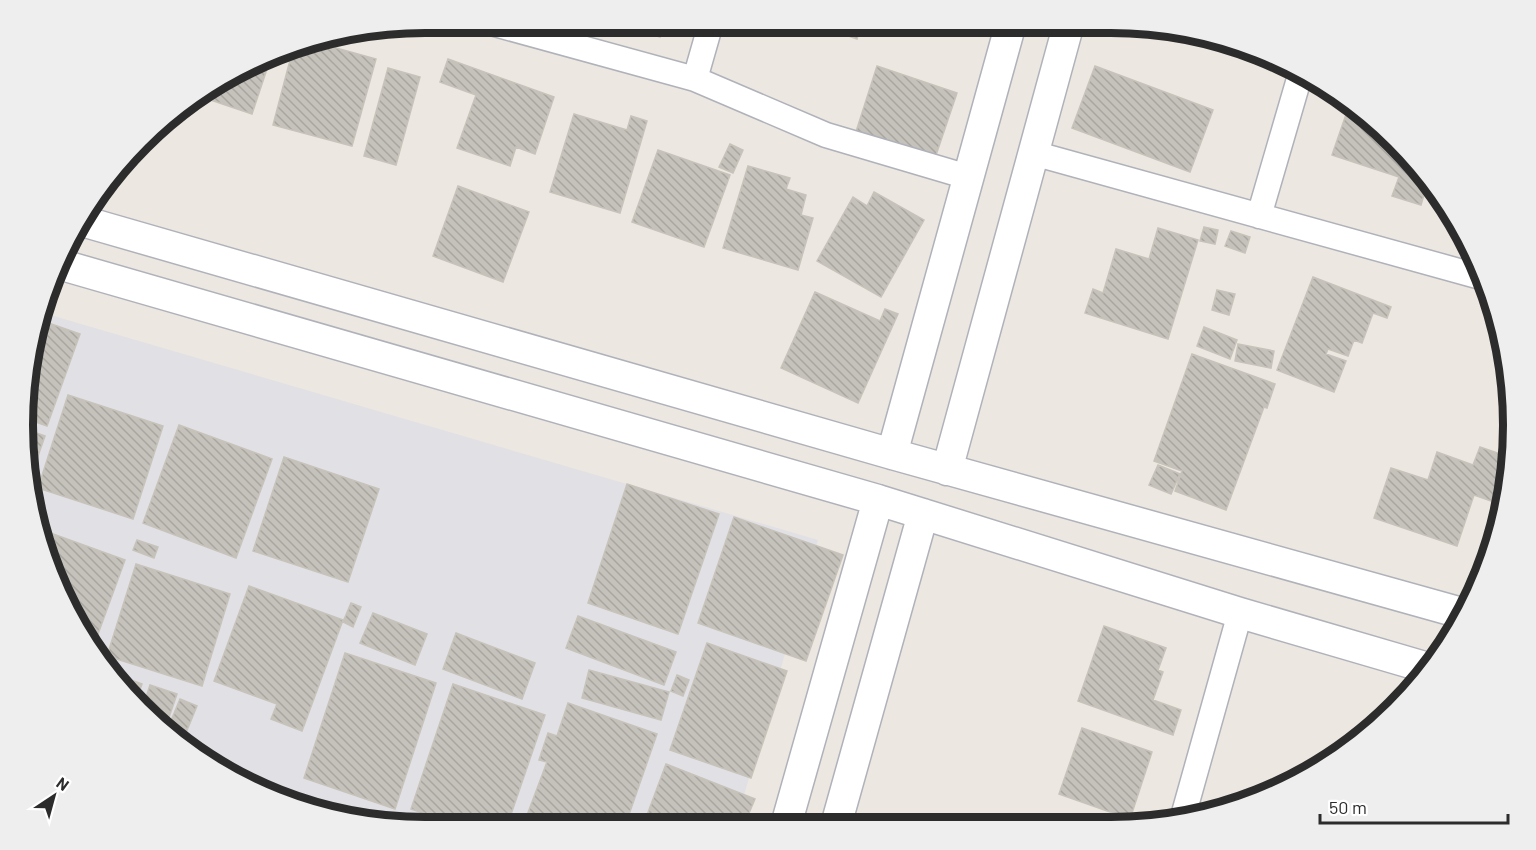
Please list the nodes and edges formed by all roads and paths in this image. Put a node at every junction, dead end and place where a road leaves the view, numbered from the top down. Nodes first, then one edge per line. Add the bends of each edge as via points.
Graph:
1 (527, 33) edge
2 (708, 33) edge
3 (1008, 33) edge
4 (1067, 33) edge
5 (695, 79) junction
6 (1298, 81) edge
7 (1034, 153) junction
8 (968, 177) junction
9 (1259, 216) junction
10 (89, 223) edge
11 (67, 266) edge
12 (1473, 275) edge
13 (892, 454) junction
14 (947, 470) junction
15 (878, 500) junction
16 (923, 514) junction
17 (1455, 611) edge
18 (1240, 613) junction
19 (1420, 666) edge
20 (1185, 809) edge
21 (788, 817) edge
22 (838, 817) edge

1 - 5 street
2 - 5 street
3 - 8 street
4 - 7 street
5 - 8 street via 826,135
6 - 9 street
7 - 9 street
7 - 14 street
8 - 13 street
9 - 12 street
10 - 13 street
11 - 15 street
13 - 14 street
14 - 17 street
15 - 16 street
15 - 21 street
16 - 18 street
16 - 22 street
18 - 19 street
18 - 20 street

